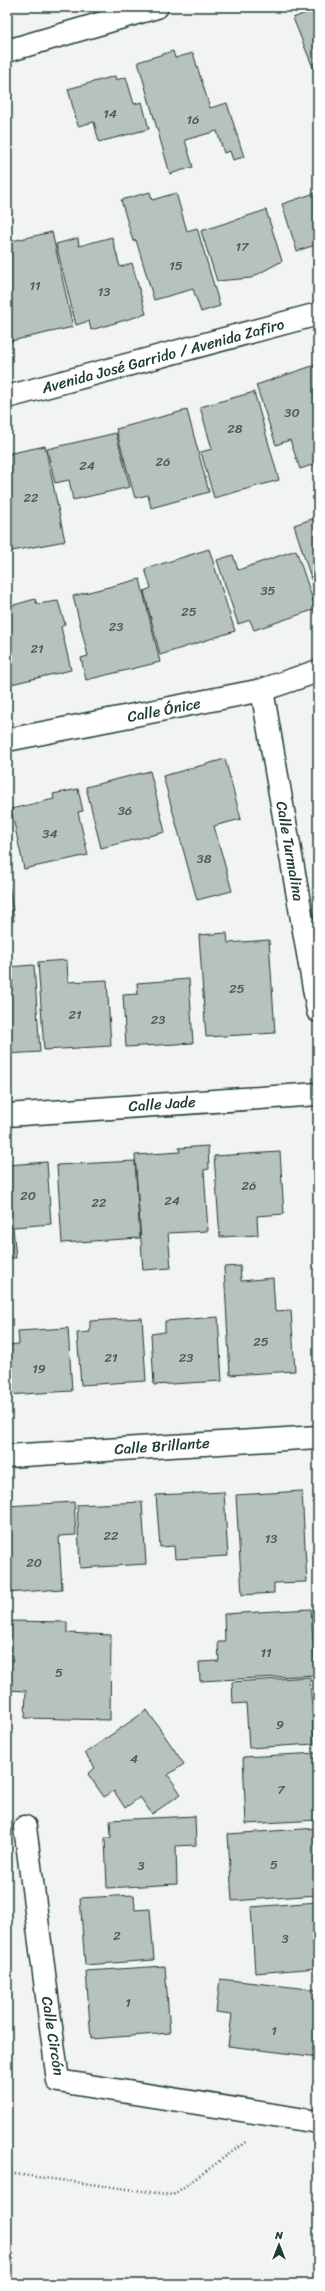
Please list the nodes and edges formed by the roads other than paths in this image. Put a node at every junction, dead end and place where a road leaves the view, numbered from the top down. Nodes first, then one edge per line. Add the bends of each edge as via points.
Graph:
1 (157, 7) edge
2 (7, 51) edge
3 (318, 314) edge
4 (7, 397) edge
5 (318, 671) edge
6 (262, 690) junction
7 (7, 740) edge
8 (318, 1011) edge
9 (318, 1094) edge
10 (7, 1114) edge
11 (318, 1437) edge
12 (7, 1456) edge
13 (25, 1827) dead end
14 (318, 2122) edge

1 - 2 street
3 - 4 street, Avenida José Garrido / Avenida Zafiro
5 - 6 street, Calle Ónice
6 - 7 street, Calle Ónice
6 - 8 street, Calle Turmalina
9 - 10 street, Calle Jade
11 - 12 street, Calle Brillante
13 - 14 street, Calle Circón via 58,2081

